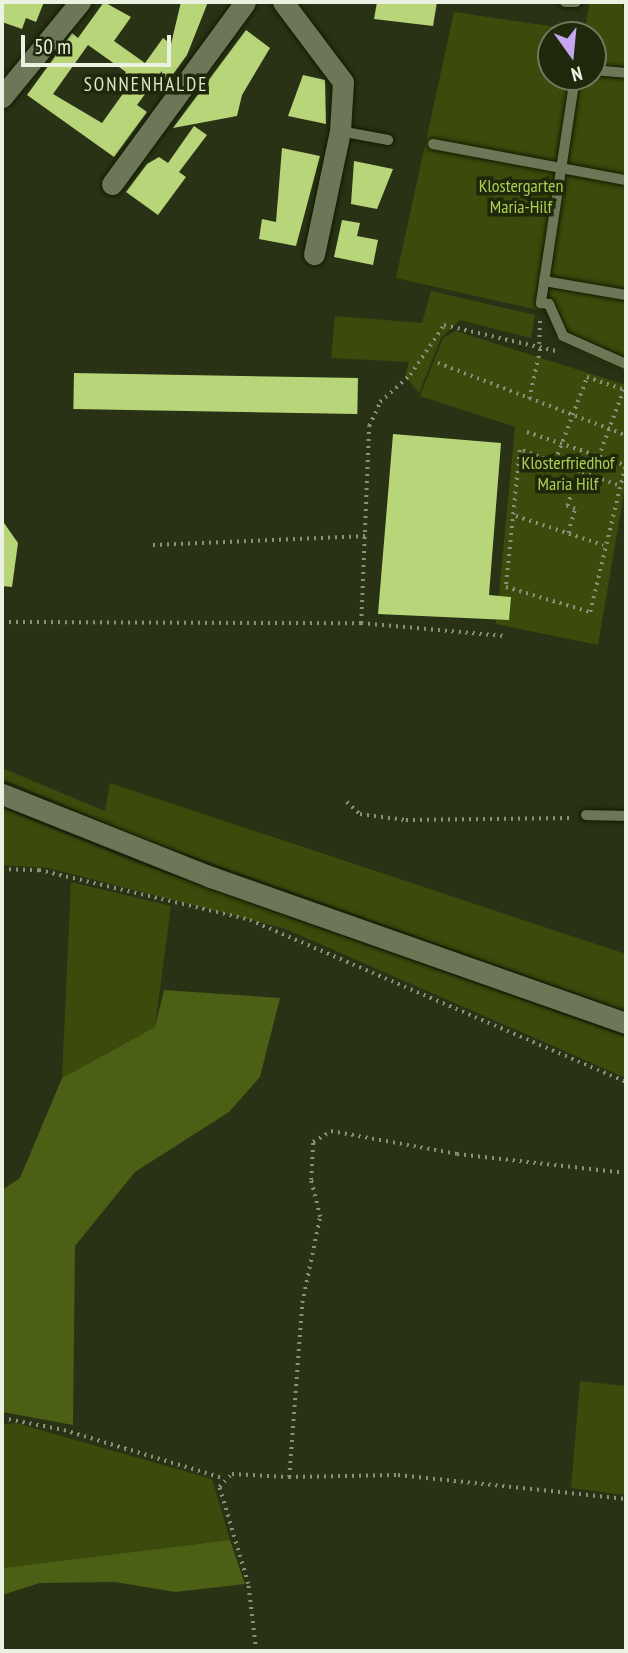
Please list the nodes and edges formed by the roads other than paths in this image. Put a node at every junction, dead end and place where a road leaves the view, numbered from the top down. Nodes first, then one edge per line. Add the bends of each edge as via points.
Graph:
1 (80, 2) edge
2 (245, 2) edge
3 (284, 2) edge
4 (565, 2) edge
5 (576, 2) edge
6 (607, 71) edge
7 (626, 73) edge
8 (573, 91) edge
9 (2, 97) edge
10 (340, 131) junction
11 (388, 141) dead end
12 (433, 144) dead end
13 (562, 167) junction
14 (626, 180) edge
15 (112, 184) dead end
16 (314, 254) dead end
17 (544, 281) junction
18 (626, 295) edge
19 (626, 364) edge
20 (2, 794) edge
21 (586, 815) road end
22 (626, 816) edge
23 (626, 1023) edge

1 - 9 main road
2 - 15 main road
3 - 10 main road via 343,82
4 - 5 lane
6 - 7 lane
8 - 13 lane
10 - 11 lane
10 - 16 main road
12 - 13 lane
13 - 14 lane
13 - 17 lane
17 - 18 lane
17 - 19 lane via 541,308 549,304 563,336
20 - 23 main road via 198,872
21 - 22 lane

